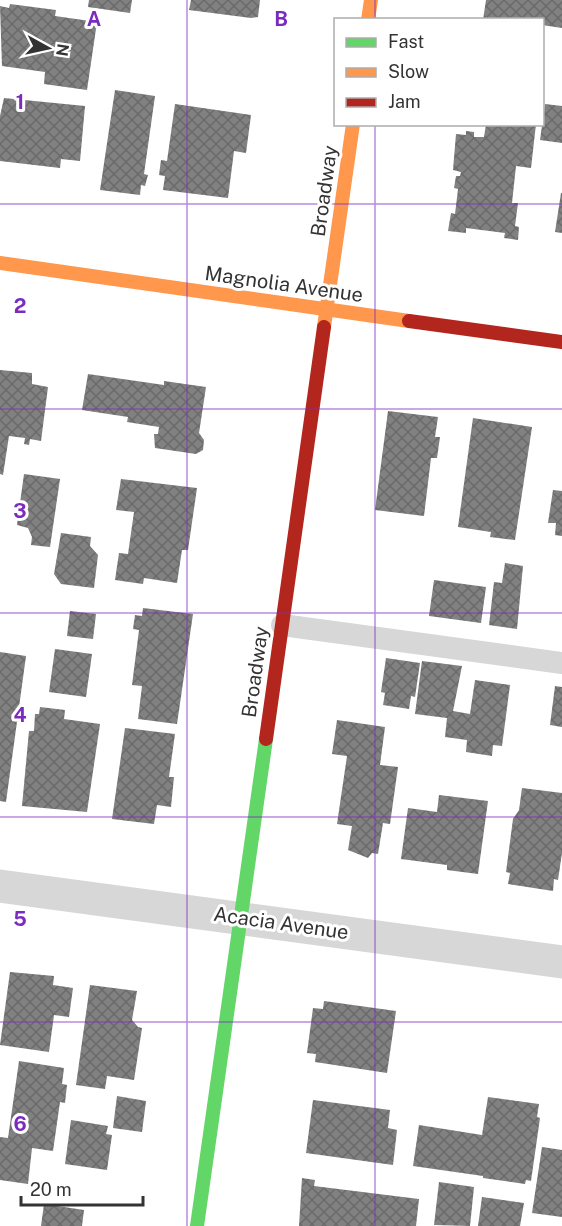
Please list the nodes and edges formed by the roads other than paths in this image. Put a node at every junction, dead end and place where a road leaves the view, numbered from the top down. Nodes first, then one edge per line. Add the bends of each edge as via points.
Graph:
1 (371, 0) edge
2 (368, 18) edge
3 (353, 126) edge
4 (0, 263) edge
5 (327, 310) junction
6 (562, 342) edge
7 (282, 625) junction
8 (562, 663) edge
9 (0, 886) edge
10 (240, 918) junction
11 (562, 962) edge
12 (196, 1226) edge

1 - 2 street
3 - 5 street, Broadway
4 - 5 street, Magnolia Avenue
5 - 6 street, Magnolia Avenue
5 - 7 street, Broadway
7 - 8 lane
7 - 10 street, Broadway
9 - 10 street, Acacia Avenue
10 - 11 street, Acacia Avenue
10 - 12 street, Broadway

